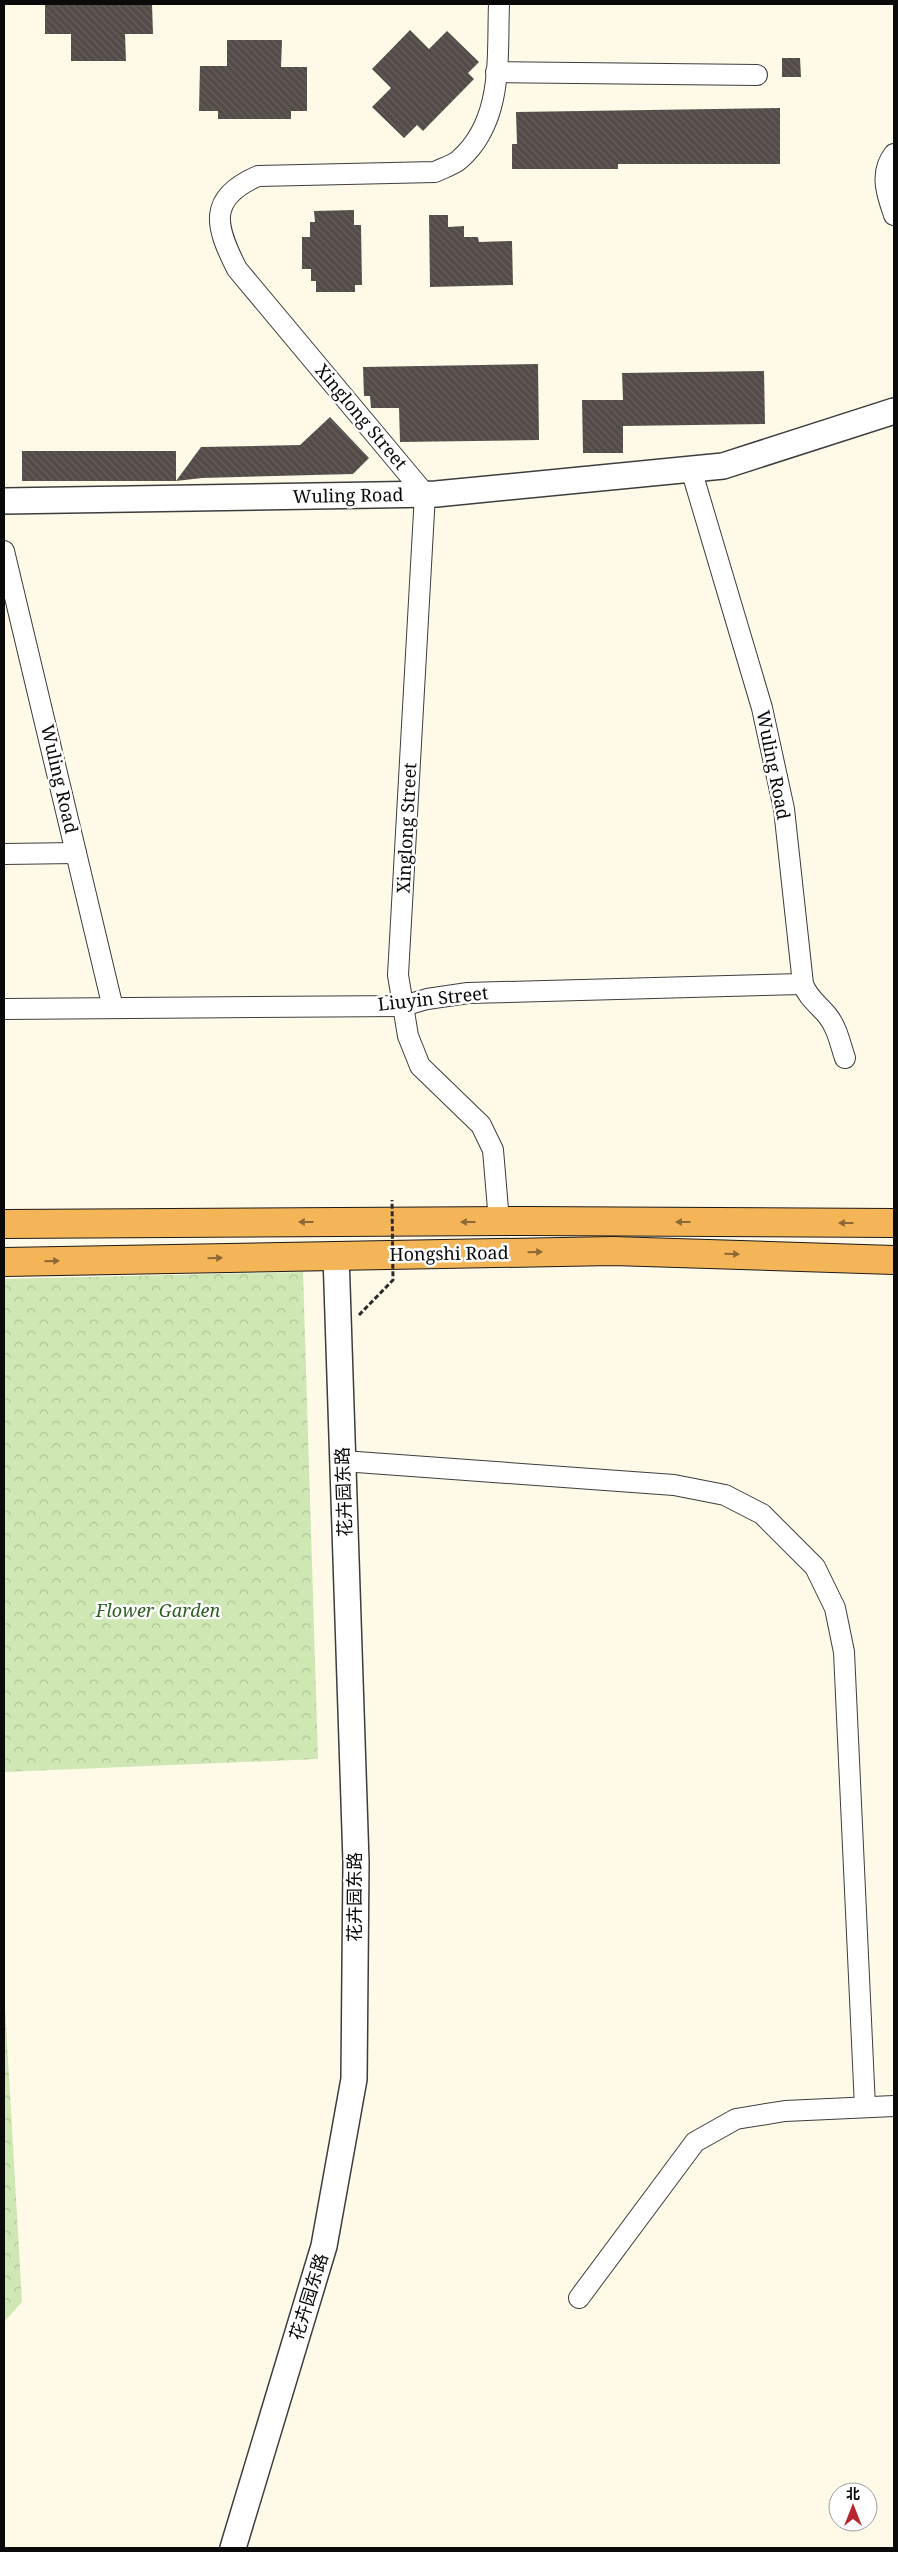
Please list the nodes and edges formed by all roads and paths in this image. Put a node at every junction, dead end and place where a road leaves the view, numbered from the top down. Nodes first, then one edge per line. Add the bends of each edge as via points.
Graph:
1 (499, 4) edge
2 (496, 72) junction
3 (757, 75) dead end
4 (894, 154) edge
5 (894, 215) edge
6 (894, 411) edge
7 (690, 469) junction
8 (426, 494) junction
9 (4, 502) edge
10 (4, 551) edge
11 (76, 853) junction
12 (4, 854) edge
13 (803, 984) junction
14 (403, 1006) junction
15 (113, 1008) junction
16 (4, 1009) edge
17 (845, 1058) dead end
18 (392, 1200) dead end
19 (499, 1221) junction
20 (894, 1223) edge
21 (4, 1224) edge
22 (336, 1255) junction
23 (894, 1260) edge
24 (4, 1262) edge
25 (359, 1315) dead end
26 (343, 1461) junction
27 (894, 2106) edge
28 (865, 2107) junction
29 (579, 2298) dead end
30 (241, 2523) junction
31 (233, 2548) edge
32 (243, 2548) edge

1 - 2 street, Xinglong Street
2 - 3 street
2 - 8 street, Xinglong Street via 496,88 489,116 477,142 458,161 435,172 258,176 240,184 225,197 220,217 221,239 237,269
4 - 5 street via 887,163 885,190
6 - 7 street, Wuling Road via 723,466
7 - 8 street, Wuling Road
7 - 13 street, Wuling Road via 762,708 784,809
8 - 9 street, Wuling Road
8 - 14 street, Xinglong Street via 398,975
10 - 11 street, Wuling Road
11 - 12 street
11 - 15 street, Wuling Road
13 - 14 street, Liuyin Street via 468,993
13 - 17 street, Wuling Road via 807,995 828,1016
14 - 15 street, Liuyin Street
14 - 19 street, Xinglong Street via 408,1036 420,1066 481,1125 493,1150
15 - 16 street, Liuyin Street
18 - 25 path, bridge via 393,1280
20 -> 19 highway, Hongshi Road
19 -> 21 highway, Hongshi Road
22 -> 23 highway, Hongshi Road via 613,1251
24 -> 22 highway, Hongshi Road
22 - 26 street, 花卉园东路
26 - 28 street via 674,1484 724,1495 762,1514 816,1567 835,1608 844,1652
26 - 30 street, 花卉园东路 via 356,1862 354,2079 324,2246
27 - 28 street
28 - 29 street via 785,2111 736,2119 694,2142
30 - 31 street, 花卉园东路
30 - 32 street, 花卉园东路

